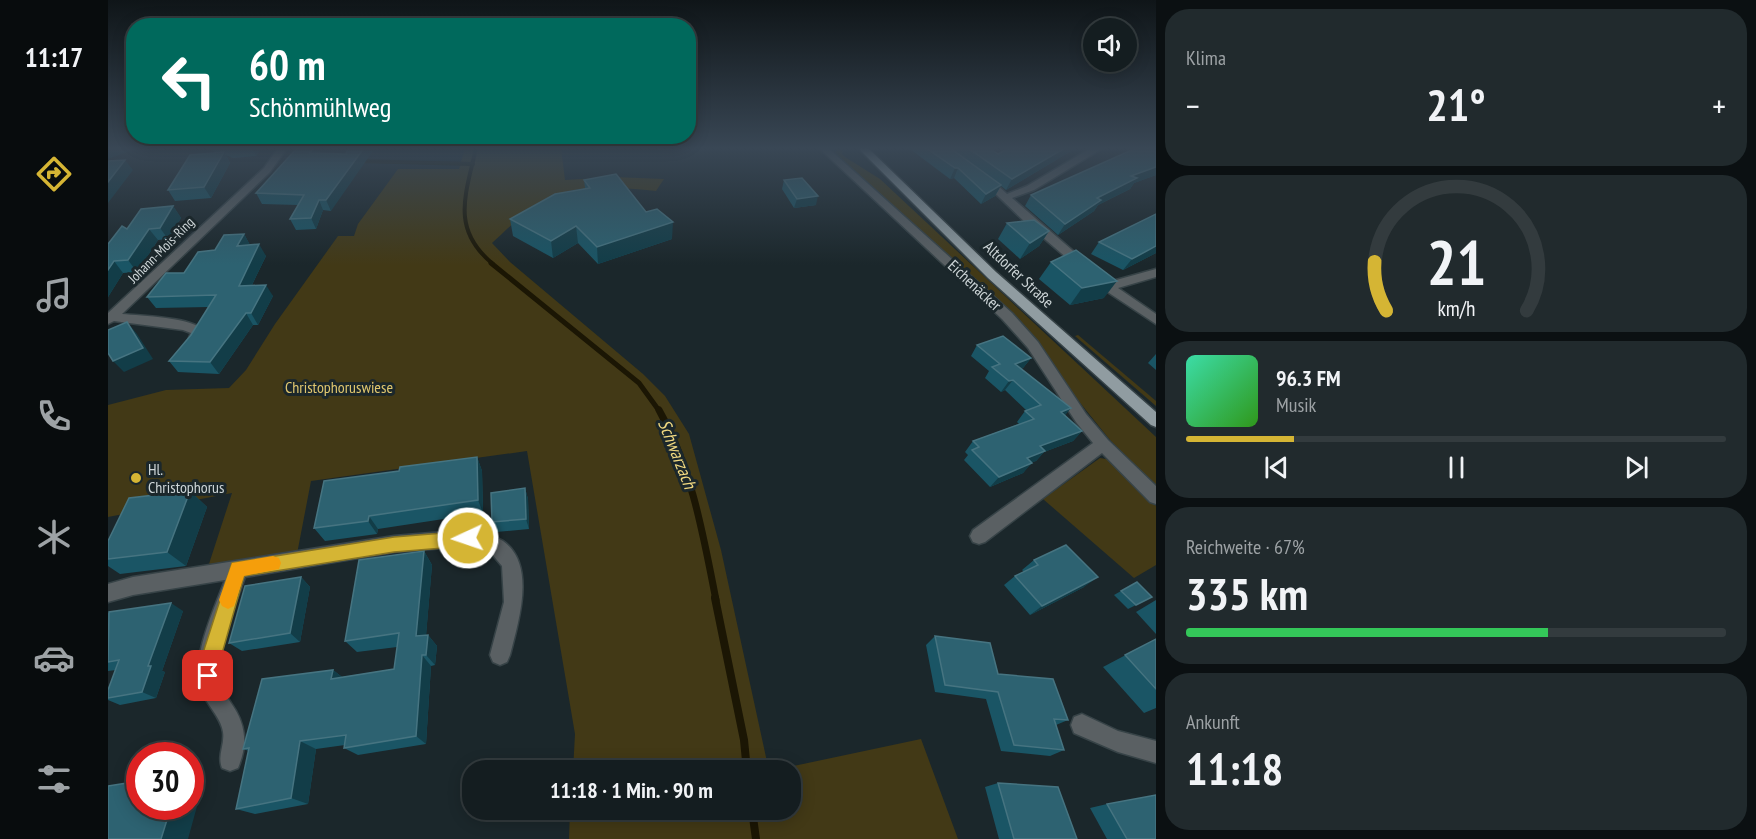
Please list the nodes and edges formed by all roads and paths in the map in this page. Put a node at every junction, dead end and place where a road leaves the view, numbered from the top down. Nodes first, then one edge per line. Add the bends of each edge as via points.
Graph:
1 (248, 187) edge
2 (867, 187) edge
3 (903, 187) edge
4 (994, 187) edge
5 (1033, 187) edge
6 (1006, 197) junction
7 (1156, 273) edge
8 (1107, 286) junction
9 (110, 318) edge
10 (1156, 320) edge
11 (195, 340) edge
12 (1156, 422) edge
13 (1103, 444) junction
14 (1156, 497) edge
15 (979, 536) dead end
16 (238, 569) junction
17 (108, 593) edge
18 (500, 655) dead end
19 (1082, 725) dead end
20 (1156, 752) edge
21 (230, 760) dead end

1 - 9 street, Johann-Mois-Ring
2 - 13 street, Eichenäcker via 1007,316
3 - 12 main road, Altdorfer Straße via 992,275
4 - 6 street
5 - 6 street
6 - 8 street
7 - 8 street
8 - 10 street
9 - 11 street via 185,326 198,331
13 - 14 street, Eichenäcker
13 - 15 street
16 - 17 street
16 - 18 street via 405,543 468,538 485,542 497,547 511,563 513,602
16 - 21 street via 208,676 210,690 234,731
19 - 20 street via 1131,748

